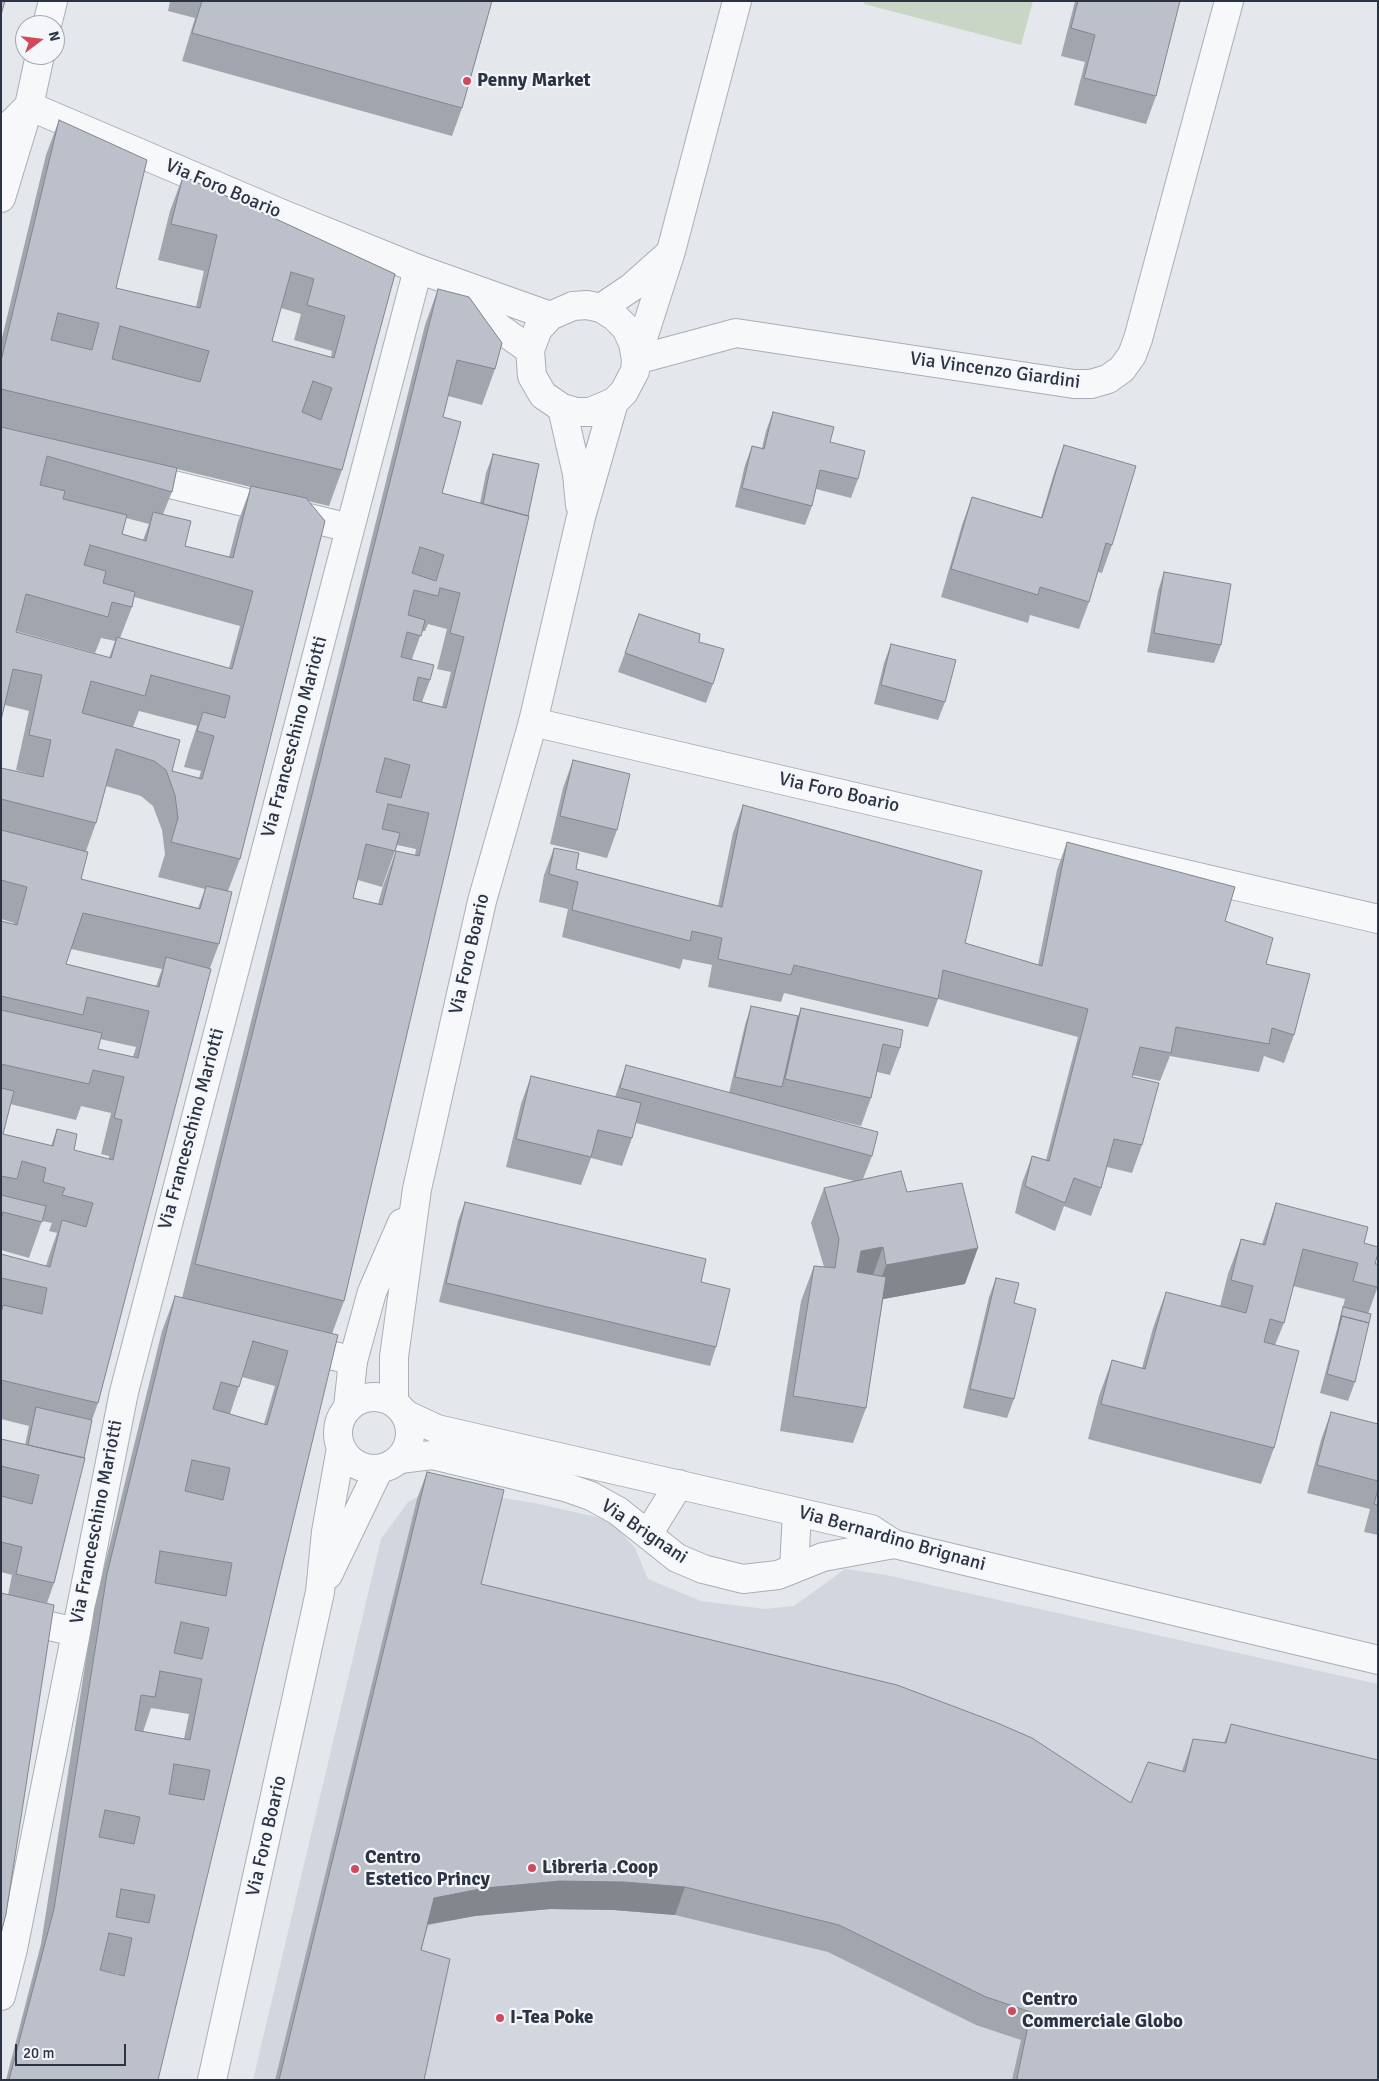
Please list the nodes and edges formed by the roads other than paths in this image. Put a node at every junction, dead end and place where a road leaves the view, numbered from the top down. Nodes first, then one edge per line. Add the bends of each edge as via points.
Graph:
1 (53, 1) edge
2 (737, 1) edge
3 (1229, 1) edge
4 (50, 15) edge
5 (38, 65) edge
6 (29, 106) junction
7 (1, 134) edge
8 (1, 198) edge
9 (670, 252) junction
10 (418, 269) junction
11 (601, 308) junction
12 (550, 316) junction
13 (530, 350) junction
14 (636, 360) junction
15 (614, 402) junction
16 (562, 408) junction
17 (117, 472) edge
18 (581, 516) junction
19 (350, 528) junction
20 (533, 722) junction
21 (1378, 918) edge
22 (416, 1189) junction
23 (146, 1306) junction
24 (174, 1314) edge
25 (268, 1338) edge
26 (353, 1361) junction
27 (348, 1407) junction
28 (401, 1409) junction
29 (341, 1448) junction
30 (575, 1460) junction
31 (389, 1464) junction
32 (679, 1484) junction
33 (568, 1488) junction
34 (797, 1512) junction
35 (648, 1534) junction
36 (894, 1544) junction
37 (794, 1568) junction
38 (320, 1592) junction
39 (1, 1615) edge
40 (76, 1632) junction
41 (1378, 1660) edge
42 (1, 1996) edge
43 (212, 2080) edge

1 - 4 street
2 - 9 street
3 - 14 street, Via Vincenzo Giardini via 1138,339 1122,369 1108,379 1074,384 736,333
5 - 6 street
6 - 7 street
6 - 8 street
6 - 10 street, Via Foro Boario via 280,214
9 - 11 street via 632,287
9 - 14 street
10 - 12 street, Via Foro Boario
10 - 13 street, Via Foro Boario
10 - 19 street, Via Franceschino Mariotti
11 - 12 street, Via Foro Boario via 573,306
11 - 14 street, Via Foro Boario via 616,316 626,328 634,343
12 - 13 street, Via Foro Boario via 538,329
13 - 16 street, Via Foro Boario via 532,376 537,386 543,395
14 - 15 street, Via Foro Boario via 630,384
15 - 16 street, Via Foro Boario via 590,412
15 - 18 street, Via Foro Boario
16 - 18 street, Via Foro Boario via 577,474
17 - 19 street
18 - 20 street, Via Foro Boario
19 - 23 street, Via Franceschino Mariotti
20 - 21 street, Via Foro Boario
20 - 22 street, Via Foro Boario via 482,901
22 - 26 street, Via Foro Boario via 372,1292
22 - 28 street, Via Foro Boario via 394,1357
23 - 24 street
23 - 40 street, Via Franceschino Mariotti via 124,1392
25 - 26 street
26 - 27 street, Via Foro Boario
27 - 28 street via 367,1397 378,1396
27 - 29 street, Via Foro Boario via 338,1426
28 - 30 street, Via Bernardino Brignani via 437,1429
28 - 31 street, Via Foro Boario via 411,1427 411,1439 407,1450
29 - 31 street via 356,1464 367,1469
29 - 38 street, Via Foro Boario via 326,1532
30 - 32 street, Via Bernardino Brignani
30 - 33 street
31 - 33 street, Via Brignani via 432,1455
31 - 38 street, Via Foro Boario
32 - 34 street, Via Bernardino Brignani
32 - 35 street
33 - 35 street, Via Brignani via 618,1511
34 - 36 street, Via Bernardino Brignani via 871,1529
34 - 37 street
35 - 37 street, Via Brignani via 677,1558 703,1569 743,1579 778,1575
36 - 37 street, Via Brignani via 823,1557
36 - 41 street, Via Bernardino Brignani
38 - 43 street, Via Foro Boario
39 - 40 street
40 - 42 street, Via Franceschino Mariotti

